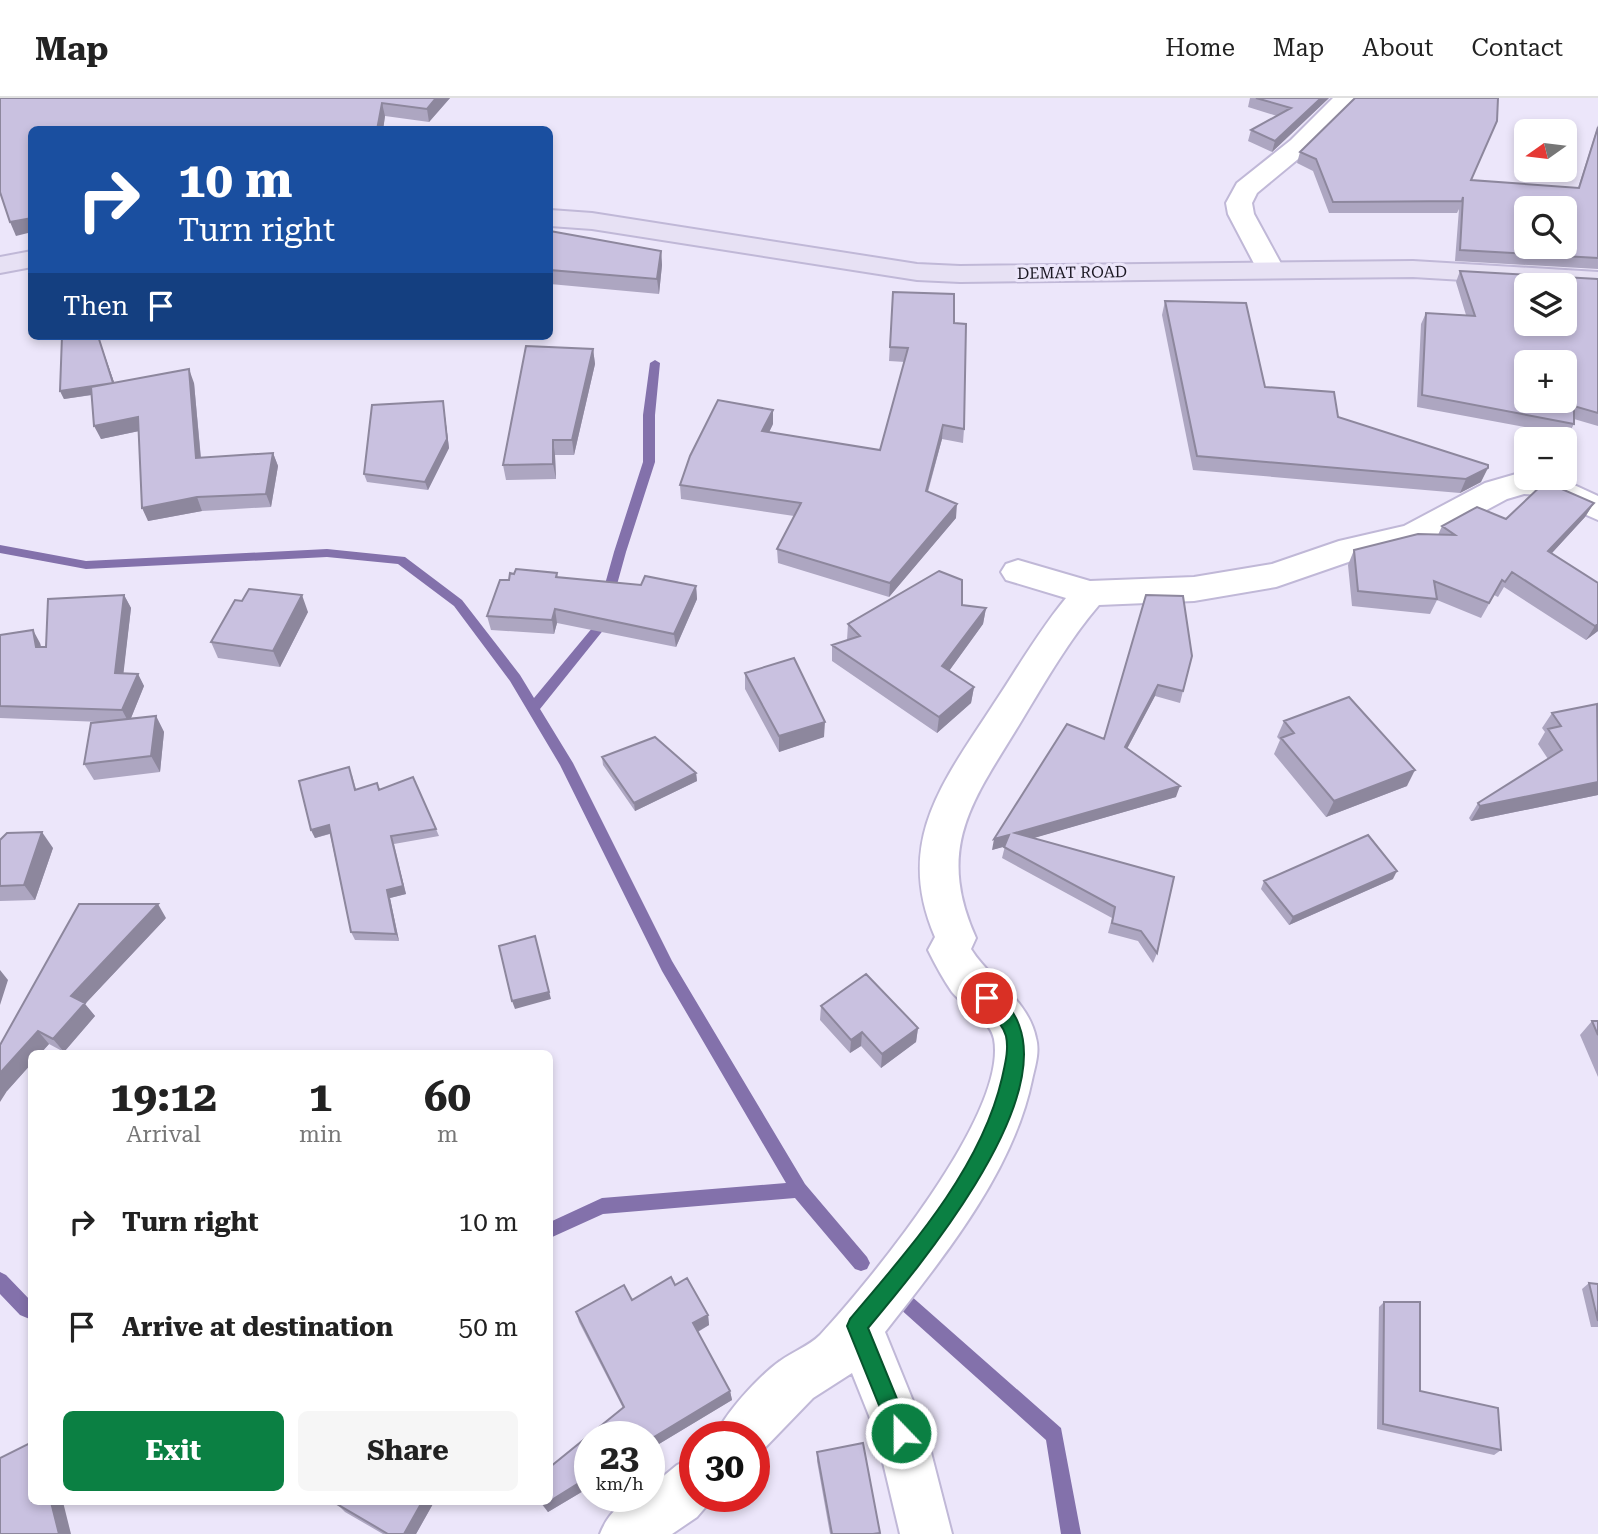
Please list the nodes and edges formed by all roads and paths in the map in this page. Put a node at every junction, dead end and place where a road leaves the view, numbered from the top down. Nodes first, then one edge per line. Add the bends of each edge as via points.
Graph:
1 (1347, 98) edge
2 (553, 218) edge
3 (28, 260) edge
4 (0, 265) edge
5 (1270, 269) junction
6 (1598, 280) edge
7 (1598, 509) edge
8 (1018, 572) dead end
9 (1090, 593) junction
10 (858, 1326) junction
11 (755, 1421) edge
12 (679, 1499) edge
13 (626, 1534) edge
14 (926, 1534) edge

1 - 5 street via 1242,196 1241,214
2 - 5 street, DEMAT ROAD via 917,272
3 - 4 street
5 - 6 street, DEMAT ROAD via 1413,269
7 - 9 street via 1547,485 1523,483 1496,491 1413,535 1351,549 1276,575 1194,589
8 - 9 street
9 - 10 street via 1060,626 956,796 942,838 938,871 942,905 956,938 949,950 967,979 1007,1017 1015,1038 1003,1114 928,1240
10 - 11 street via 835,1355 795,1380
10 - 14 street via 901,1433
12 - 13 street

